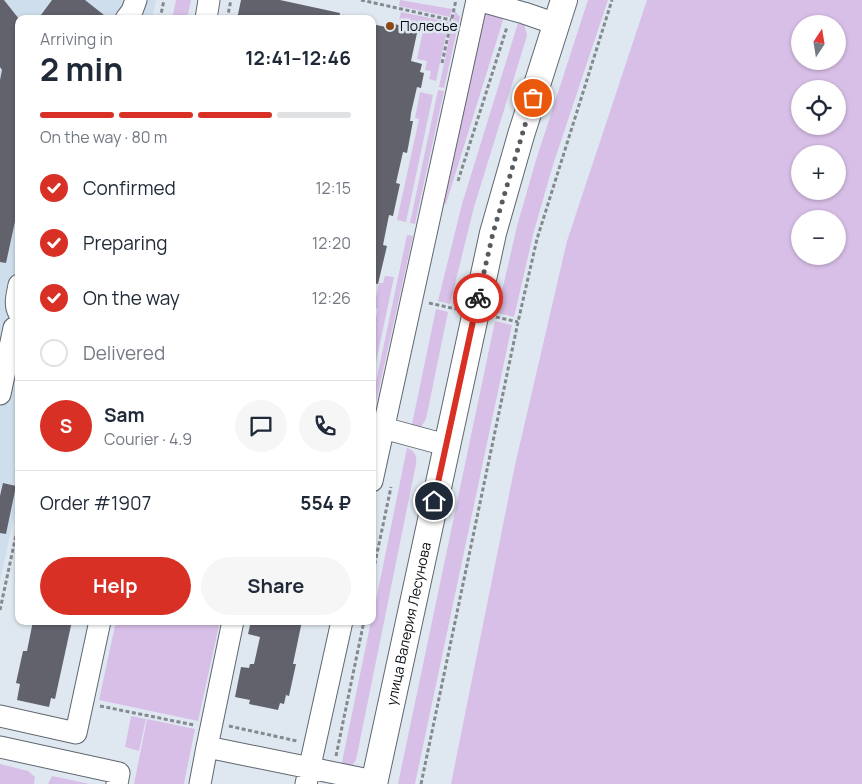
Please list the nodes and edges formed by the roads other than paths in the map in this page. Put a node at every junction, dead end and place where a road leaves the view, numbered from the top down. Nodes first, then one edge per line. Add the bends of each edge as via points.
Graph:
1 (136, 0) edge
2 (209, 0) edge
3 (560, 12) edge
4 (129, 15) edge
5 (207, 15) edge
6 (13, 324) edge
7 (0, 394) edge
8 (378, 427) edge
9 (446, 445) junction
10 (382, 481) edge
11 (99, 625) edge
12 (232, 625) edge
13 (341, 625) edge
14 (0, 716) edge
15 (0, 747) edge
16 (208, 747) junction
17 (308, 776) edge
18 (374, 783) edge
19 (117, 784) edge
20 (200, 784) edge

1 - 4 lane
2 - 5 lane
3 - 8 lane via 513,10 477,0
3 - 9 main road, улица Валерия Лесунова via 493,233
6 - 7 lane
8 - 9 lane
8 - 10 lane
9 - 18 main road, улица Валерия Лесунова
11 - 14 lane via 76,733
12 - 16 lane
13 - 17 lane
15 - 19 lane via 119,773
16 - 17 lane
16 - 20 lane
17 - 18 lane via 332,773

